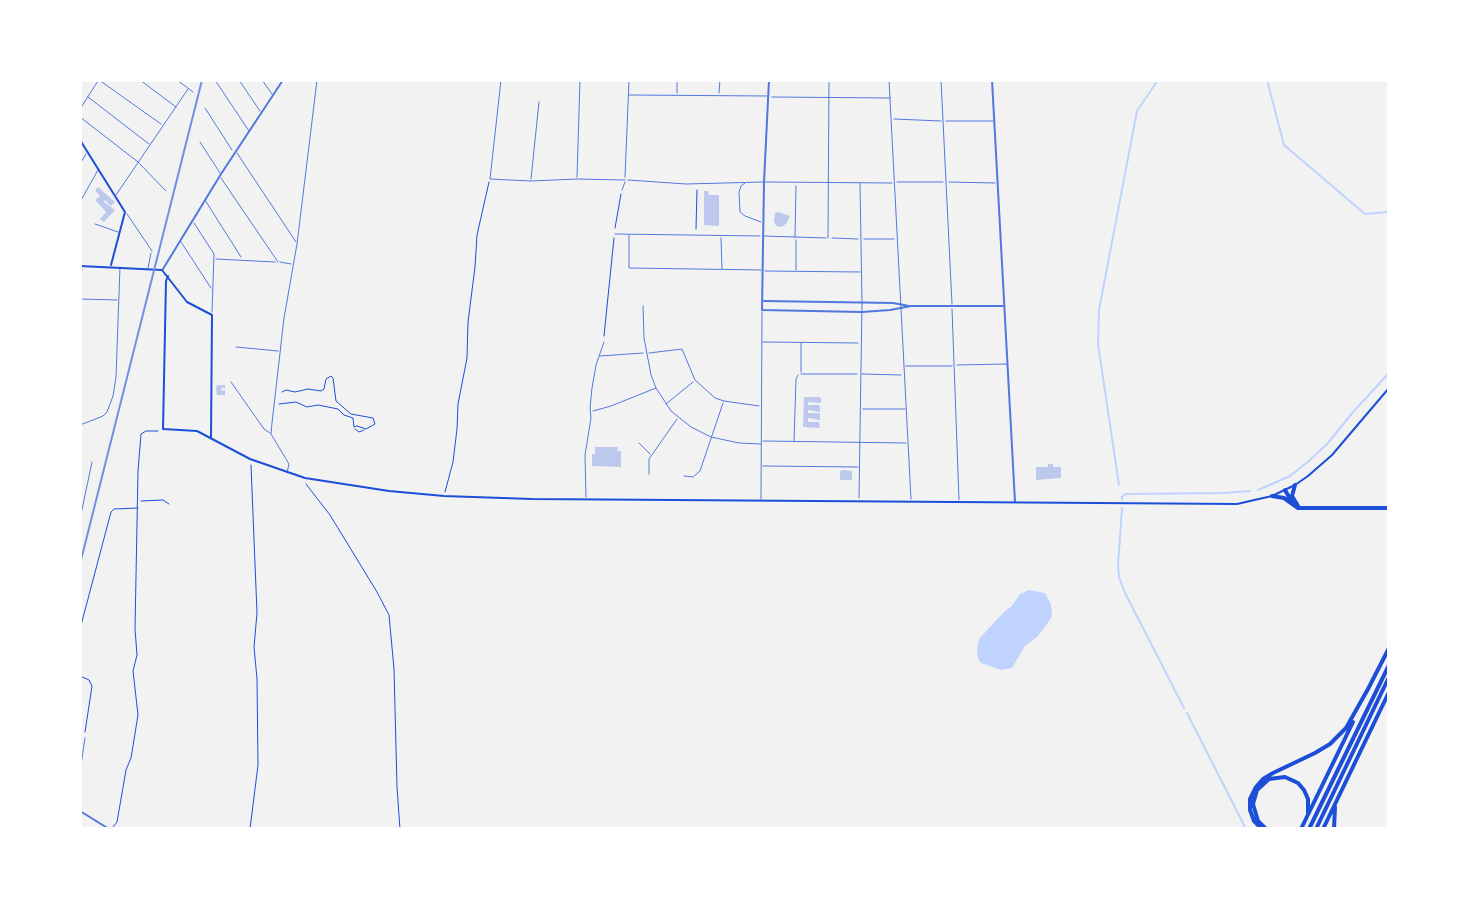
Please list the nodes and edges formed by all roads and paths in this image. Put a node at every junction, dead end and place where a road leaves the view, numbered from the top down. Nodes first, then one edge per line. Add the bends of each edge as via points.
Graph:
1 (99, 80) edge
2 (140, 80) edge
3 (177, 80) edge
4 (215, 80) edge
5 (239, 80) edge
6 (262, 80) edge
7 (283, 80) edge
8 (317, 80) edge
9 (501, 80) edge
10 (580, 80) edge
11 (629, 80) edge
12 (677, 80) edge
13 (720, 80) edge
14 (769, 80) edge
15 (829, 80) edge
16 (889, 80) edge
17 (941, 80) edge
18 (992, 81) edge
19 (188, 89) junction
20 (193, 92) dead end
21 (272, 95) junction
22 (629, 95) junction
23 (677, 96) junction
24 (719, 96) junction
25 (88, 97) junction
26 (768, 97) junction
27 (890, 98) junction
28 (829, 99) junction
29 (539, 102) dead end
30 (176, 107) junction
31 (205, 108) dead end
32 (80, 109) edge
33 (261, 112) junction
34 (80, 117) edge
35 (891, 119) junction
36 (995, 120) junction
37 (943, 121) junction
38 (163, 125) junction
39 (249, 131) junction
40 (80, 140) edge
41 (200, 142) dead end
42 (150, 145) junction
43 (87, 152) junction
44 (235, 152) junction
45 (138, 162) junction
46 (80, 164) edge
47 (98, 170) junction
48 (221, 175) junction
49 (490, 179) junction
50 (577, 179) junction
51 (625, 180) junction
52 (531, 181) junction
53 (764, 182) junction
54 (894, 182) junction
55 (946, 182) junction
56 (746, 183) junction
57 (796, 183) junction
58 (829, 183) junction
59 (860, 183) junction
60 (998, 183) junction
61 (697, 184) junction
62 (622, 190) joint
63 (166, 191) dead end
64 (116, 195) junction
65 (204, 200) junction
66 (80, 202) edge
67 (125, 212) junction
68 (192, 220) junction
69 (764, 222) junction
70 (95, 224) dead end
71 (120, 233) junction
72 (615, 234) junction
73 (629, 235) junction
74 (696, 235) junction
75 (721, 235) junction
76 (763, 236) junction
77 (796, 237) junction
78 (828, 238) junction
79 (861, 239) junction
80 (180, 240) junction
81 (897, 240) junction
82 (297, 244) junction
83 (241, 259) junction
84 (214, 260) junction
85 (278, 262) junction
86 (292, 264) junction
87 (82, 266) edge
88 (111, 266) junction
89 (120, 267) junction
90 (148, 269) junction
91 (722, 269) junction
92 (162, 270) junction
93 (763, 271) junction
94 (796, 271) junction
95 (862, 272) junction
96 (80, 275) edge
97 (168, 276) junction
98 (212, 290) junction
99 (80, 299) edge
100 (119, 300) junction
101 (762, 301) junction
102 (862, 303) junction
103 (900, 303) junction
104 (643, 306) dead end
105 (911, 306) junction
106 (1004, 306) junction
107 (952, 307) junction
108 (901, 308) junction
109 (762, 310) junction
110 (862, 312) junction
111 (212, 315) junction
112 (604, 342) joint
113 (762, 342) junction
114 (801, 343) junction
115 (860, 343) junction
116 (236, 347) dead end
117 (280, 352) junction
118 (646, 353) junction
119 (600, 356) junction
120 (1008, 364) junction
121 (954, 365) junction
122 (906, 366) dead end
123 (801, 374) junction
124 (860, 374) junction
125 (904, 375) junction
126 (695, 380) junction
127 (231, 382) dead end
128 (656, 388) junction
129 (1389, 388) edge
130 (275, 394) junction
131 (281, 396) junction
132 (724, 401) junction
133 (283, 403) junction
134 (274, 404) junction
135 (666, 404) junction
136 (761, 406) junction
137 (860, 409) junction
138 (906, 409) junction
139 (590, 411) junction
140 (679, 417) junction
141 (80, 425) edge
142 (354, 427) junction
143 (163, 429) junction
144 (366, 429) junction
145 (271, 434) junction
146 (711, 437) junction
147 (211, 439) junction
148 (794, 441) junction
149 (761, 442) junction
150 (859, 442) junction
151 (639, 443) dead end
152 (908, 444) junction
153 (652, 456) junction
154 (250, 459) junction
155 (92, 462) dead end
156 (761, 466) junction
157 (859, 467) junction
158 (287, 473) junction
159 (649, 474) dead end
160 (684, 476) dead end
161 (305, 478) junction
162 (1295, 485) junction
163 (1285, 490) junction
164 (80, 493) edge
165 (86, 494) junction
166 (444, 496) junction
167 (1272, 496) junction
168 (586, 499) junction
169 (1286, 500) junction
170 (139, 501) junction
171 (761, 501) junction
172 (859, 501) junction
173 (911, 502) junction
174 (959, 502) junction
175 (1015, 503) junction
176 (169, 504) dead end
177 (139, 508) junction
178 (1300, 508) junction
179 (1389, 508) edge
180 (80, 519) edge
181 (80, 629) edge
182 (1389, 648) edge
183 (1389, 665) edge
184 (80, 676) edge
185 (1389, 677) edge
186 (1368, 689) junction
187 (1389, 692) edge
188 (85, 738) joint
189 (80, 772) edge
190 (1340, 793) junction
191 (80, 811) edge
192 (1304, 823) junction
193 (110, 829) edge
194 (250, 829) edge
195 (400, 829) edge
196 (1264, 829) edge
197 (1301, 829) edge
198 (1309, 829) edge
199 (1316, 829) edge
200 (1323, 829) edge
201 (1334, 829) edge

1 - 25 street
1 - 38 street
2 - 30 street
3 - 19 street
4 - 39 street
5 - 33 street
6 - 21 street
7 - 21 street
8 - 82 street
9 - 49 street
10 - 50 street
11 - 22 street
12 - 23 street
13 - 24 street
14 - 26 street
15 - 28 street
16 - 27 street
17 - 37 street
18 - 36 street
19 - 20 street
19 - 30 street
21 - 33 street
22 - 23 street
22 - 51 street
23 - 24 street
24 - 26 street
25 - 32 street
25 - 42 street
26 - 28 street
26 - 53 street
27 - 28 street
27 - 35 street
28 - 58 street
29 - 52 street
30 - 38 street
31 - 44 street
33 - 39 street
34 - 45 street
35 - 37 street
35 - 54 street
36 - 37 street
36 - 60 street
37 - 55 street
38 - 42 street
39 - 44 street
40 - 43 main road
41 - 48 street
42 - 45 street
43 - 46 street
43 - 47 main road
44 - 48 street
44 - 82 street
45 - 63 street
45 - 64 street
47 - 64 main road
47 - 66 street
48 - 65 street
48 - 85 street
49 - 52 street
49 - 166 path via 477,235 467,358
50 - 51 street
50 - 52 street
51 - 61 street
51 - 62 street
53 - 56 street
53 - 57 street
53 - 69 street
54 - 55 street
54 - 59 street
54 - 81 street
55 - 60 street
55 - 107 street
56 - 61 street
56 - 69 street via 739,190 739,210
57 - 58 street
57 - 77 street
58 - 59 street
58 - 78 street
59 - 79 street
60 - 106 street
61 - 74 path
62 - 72 path
64 - 67 main road
65 - 68 street
65 - 83 street
67 - 71 main road
67 - 90 street via 152,251
68 - 80 street
68 - 84 street
69 - 76 street
70 - 71 street
71 - 88 main road
72 - 73 street
72 - 112 path
73 - 74 street
73 - 91 street via 629,268
74 - 75 street
75 - 76 street
75 - 91 street
76 - 77 street
76 - 93 street
77 - 78 street
77 - 94 street
78 - 79 street
79 - 81 street
79 - 95 street
80 - 92 street
80 - 98 street
81 - 103 street
82 - 86 street
83 - 84 street
83 - 85 street
84 - 98 street
85 - 86 street
86 - 117 street
87 - 88 main road
87 - 96 street
88 - 89 main road
89 - 90 main road
89 - 100 street
90 - 92 main road
91 - 93 street
92 - 97 main road
93 - 94 street
93 - 101 street
94 - 95 street
95 - 102 street
97 - 111 main road via 187,302
97 - 143 main road
98 - 111 street
99 - 100 street
100 - 141 street via 116,383 107,412
101 - 102 street
101 - 109 street
102 - 103 street
102 - 110 street
103 - 105 street
103 - 108 street
104 - 118 street
105 - 107 street
105 - 108 street
106 - 107 street
106 - 120 street
107 - 121 street
108 - 110 street
108 - 125 street
109 - 110 street
109 - 113 street
110 - 115 street
111 - 147 main road
112 - 119 street
113 - 114 street
113 - 136 street
114 - 115 street
114 - 123 street
115 - 124 street
116 - 117 street
117 - 130 street
118 - 119 street
118 - 126 street via 682,349
118 - 128 street
119 - 139 street
120 - 121 street
120 - 175 street
121 - 122 street
121 - 174 street
123 - 124 street
123 - 148 street via 796,379
124 - 125 street
124 - 137 street
125 - 138 street
126 - 132 street
126 - 135 street
127 - 145 street
128 - 135 street
128 - 139 street
129 - 162 main road via 1332,455
130 - 131 path
130 - 134 street
131 - 133 path
131 - 144 path via 286,390 321,391 331,376 336,401 351,414 373,418 375,424
132 - 136 street
132 - 146 street
133 - 134 path
133 - 142 path via 338,409 353,418
134 - 145 street
135 - 140 street
136 - 149 street
137 - 138 street
137 - 150 street
138 - 152 street
139 - 168 street
140 - 146 street
140 - 153 street
142 - 144 path
142 - 144 path via 359,432
143 - 147 main road via 191,430
143 - 170 path via 141,434
145 - 158 street via 288,461
146 - 149 street
146 - 160 street via 700,471
147 - 154 main road
148 - 149 street
148 - 150 street
149 - 156 street
150 - 152 street
150 - 157 street
151 - 153 street
152 - 173 street
153 - 159 street
154 - 158 main road
154 - 194 path via 258,765
155 - 165 street
156 - 157 street
156 - 171 street
157 - 172 street
158 - 161 main road
161 - 166 main road
161 - 195 path via 389,615
162 - 163 main road
162 - 178 highway via 1292,496
163 - 167 main road
163 - 169 highway
163 - 178 highway
164 - 165 street
165 - 180 street
166 - 168 main road
167 - 169 highway
167 - 175 main road via 1222,505
168 - 171 main road
169 - 178 highway
170 - 176 path
170 - 177 path
171 - 172 main road
172 - 173 main road
173 - 174 main road
174 - 175 main road
177 - 181 path via 111,512
177 - 193 path via 133,671 138,715 117,822
178 - 179 highway
182 - 186 highway
183 - 198 highway
184 - 188 path via 92,686
185 - 199 highway
186 - 192 highway
186 - 196 highway via 1346,728 1330,744 1256,787 1250,810
187 - 190 highway
188 - 189 street
190 - 200 highway
190 - 201 highway
191 - 193 street
192 - 196 highway via 1304,790 1277,777 1262,784 1253,799
192 - 197 highway

